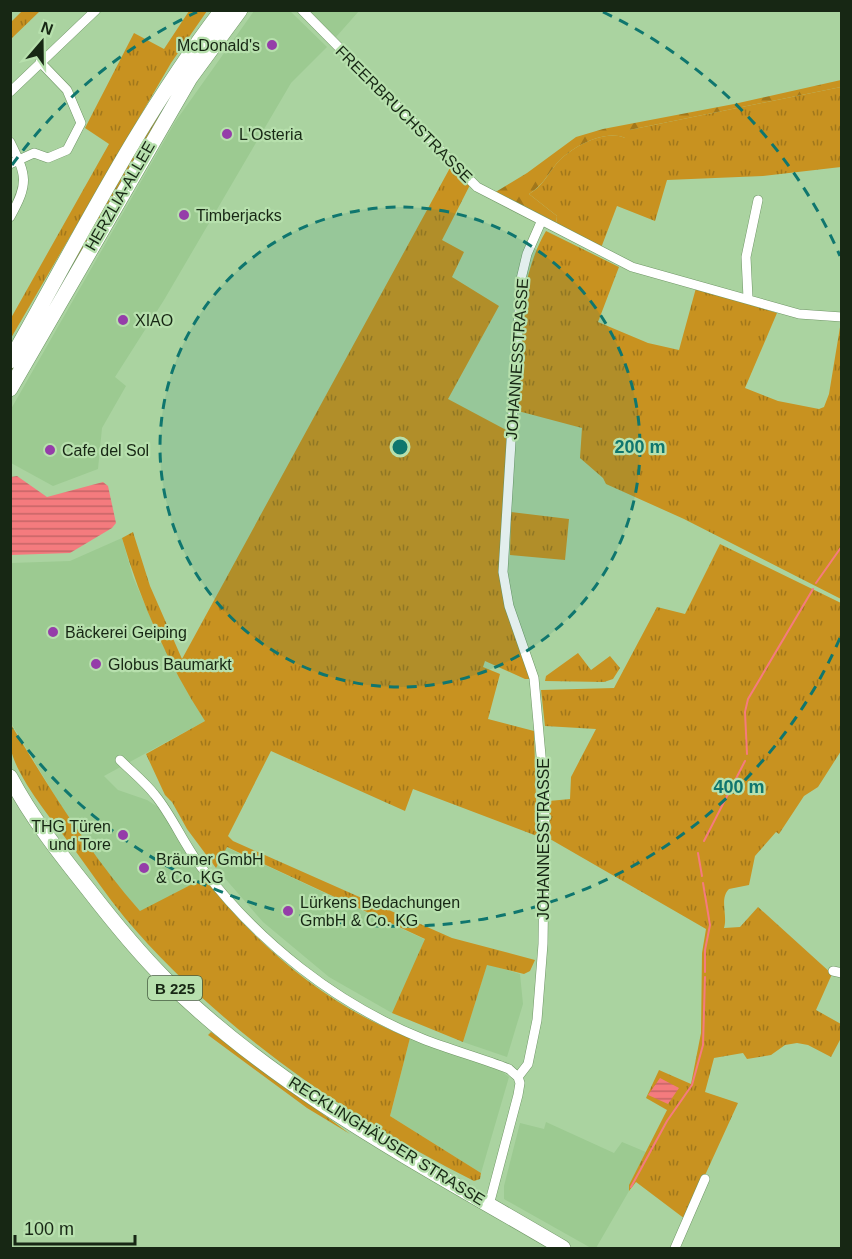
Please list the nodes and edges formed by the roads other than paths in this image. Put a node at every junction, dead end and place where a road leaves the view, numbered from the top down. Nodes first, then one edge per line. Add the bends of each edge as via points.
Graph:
1 (96, 10) edge
2 (222, 10) edge
3 (240, 10) edge
4 (302, 10) edge
5 (40, 62) junction
6 (10, 92) edge
7 (10, 142) edge
8 (15, 162) edge
9 (758, 200) dead end
10 (10, 217) edge
11 (541, 222) junction
12 (748, 298) junction
13 (842, 317) edge
14 (10, 361) edge
15 (10, 389) edge
16 (120, 760) dead end
17 (10, 777) edge
18 (518, 1077) junction
19 (705, 1179) dead end
20 (489, 1205) junction
21 (563, 1248) edge
22 (675, 1248) edge

1 - 5 street
2 - 14 main road, HERZLIA-ALLEE via 130,149
3 - 15 main road, HERZLIA-ALLEE via 184,87
4 - 11 street, FREERBRUCHSTRASSE via 477,187
5 - 6 street
5 - 8 street via 67,90 81,123 67,150 48,158 34,153
7 - 8 street
8 - 10 street via 25,176 25,185
9 - 12 street via 746,257
11 - 12 street, FREERBRUCHSTRASSE via 632,267
11 - 18 street, JOHANNESSTRASSE via 521,279 503,572 508,606 534,678 545,800 543,944 537,1020 528,1064
12 - 13 street, FREERBRUCHSTRASSE via 799,314
16 - 18 street via 157,796 201,868 227,898 301,968 385,1022 509,1069
17 - 20 main road, RECKLINGHÄUSER STRASSE / B 225 via 67,863 122,933 165,979 210,1019 321,1103
18 - 20 street, JOHANNESSTRASSE via 518,1095
19 - 22 street
20 - 21 main road, RECKLINGHÄUSER STRASSE / B 225

